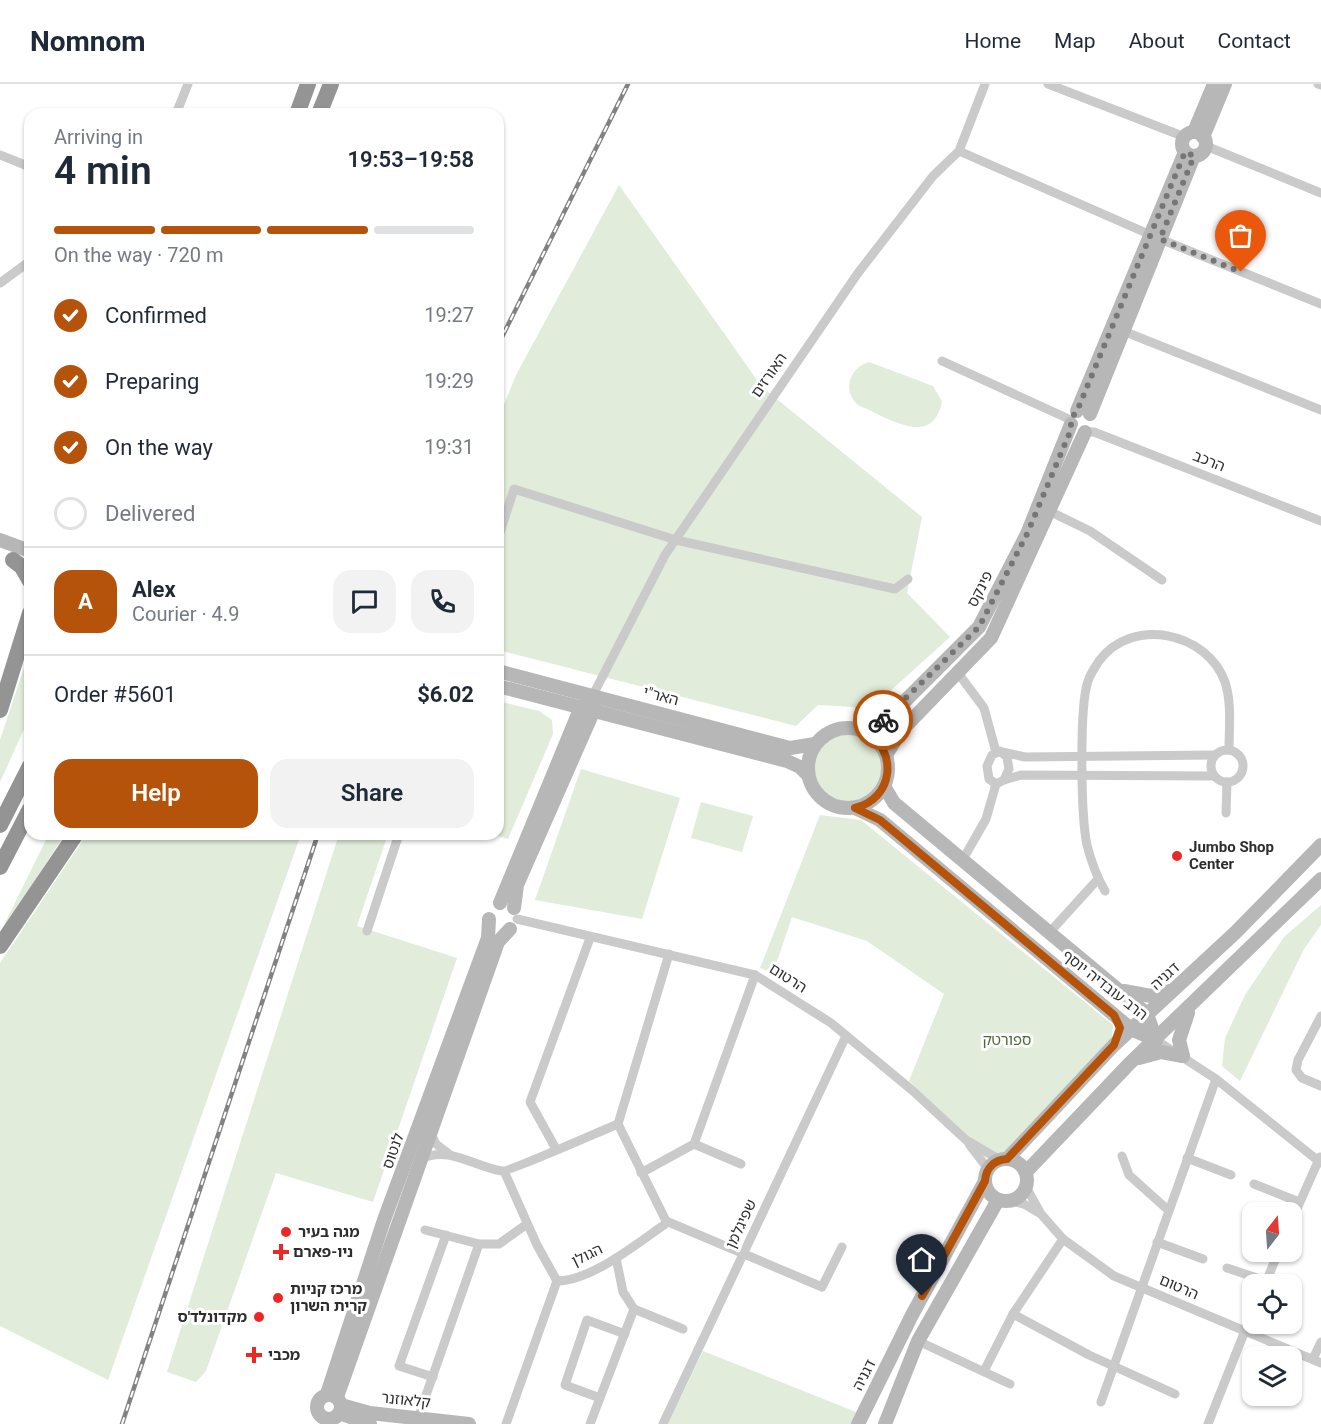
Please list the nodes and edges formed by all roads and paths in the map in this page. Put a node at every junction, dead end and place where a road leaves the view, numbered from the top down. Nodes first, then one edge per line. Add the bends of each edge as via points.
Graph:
1 (188, 84) edge
2 (308, 84) edge
3 (331, 84) edge
4 (985, 84) edge
5 (1048, 84) edge
6 (1214, 84) edge
7 (1225, 84) edge
8 (178, 108) edge
9 (299, 108) edge
10 (321, 108) edge
11 (1197, 138) junction
12 (959, 151) junction
13 (1190, 154) junction
14 (0, 155) edge
15 (24, 165) edge
16 (1321, 193) edge
17 (1156, 237) junction
18 (24, 265) edge
19 (0, 283) edge
20 (1321, 304) edge
21 (1124, 331) junction
22 (942, 362) dead end
23 (1321, 410) edge
24 (1077, 417) junction
25 (1085, 432) junction
26 (1051, 512) junction
27 (504, 520) edge
28 (1321, 521) edge
29 (0, 540) edge
30 (676, 540) junction
31 (14, 554) edge
32 (24, 570) edge
33 (908, 579) dead end
34 (1162, 580) dead end
35 (24, 633) edge
36 (504, 673) edge
37 (958, 673) junction
38 (504, 687) edge
39 (593, 695) junction
40 (547, 698) junction
41 (588, 709) junction
42 (0, 710) edge
43 (615, 716) junction
44 (864, 731) junction
45 (577, 735) junction
46 (815, 744) junction
47 (1229, 750) junction
48 (999, 752) junction
49 (886, 755) junction
50 (1215, 755) junction
51 (1084, 757) junction
52 (808, 775) junction
53 (1084, 775) junction
54 (1214, 776) junction
55 (24, 778) edge
56 (1000, 782) junction
57 (1227, 782) junction
58 (884, 786) junction
59 (855, 808) junction
60 (1226, 813) dead end
61 (24, 821) edge
62 (0, 825) edge
63 (72, 840) edge
64 (397, 840) edge
65 (1321, 845) edge
66 (962, 861) junction
67 (0, 867) edge
68 (1098, 879) junction
69 (1321, 879) edge
70 (1105, 891) dead end
71 (500, 903) junction
72 (514, 919) junction
73 (489, 920) junction
74 (367, 931) dead end
75 (1049, 933) junction
76 (590, 938) junction
77 (0, 946) edge
78 (669, 954) junction
79 (755, 975) junction
80 (1176, 987) junction
81 (1117, 989) junction
82 (1192, 1005) junction
83 (1147, 1014) junction
84 (1114, 1015) junction
85 (1321, 1016) edge
86 (1131, 1029) junction
87 (846, 1036) junction
88 (1156, 1040) junction
89 (1114, 1045) junction
90 (1183, 1056) junction
91 (1129, 1064) junction
92 (1216, 1079) junction
93 (1321, 1086) edge
94 (618, 1124) junction
95 (429, 1130) junction
96 (966, 1140) junction
97 (693, 1144) junction
98 (556, 1149) junction
99 (449, 1155) junction
100 (1122, 1156) dead end
101 (1186, 1158) junction
102 (1004, 1159) junction
103 (419, 1160) junction
104 (1320, 1160) edge
105 (741, 1164) dead end
106 (504, 1171) junction
107 (1026, 1172) junction
108 (640, 1173) junction
109 (986, 1175) junction
110 (1231, 1175) dead end
111 (1254, 1184) dead end
112 (1026, 1187) junction
113 (1005, 1200) junction
114 (1299, 1202) joint
115 (1168, 1210) junction
116 (1041, 1214) junction
117 (666, 1221) junction
118 (527, 1224) junction
119 (425, 1230) dead end
120 (446, 1235) junction
121 (1063, 1239) junction
122 (1157, 1242) junction
123 (479, 1244) junction
124 (842, 1247) dead end
125 (744, 1252) junction
126 (616, 1258) junction
127 (1203, 1259) dead end
128 (1227, 1268) dead end
129 (1242, 1274) edge
130 (557, 1281) junction
131 (1141, 1287) junction
132 (634, 1309) junction
133 (1013, 1314) junction
134 (683, 1329) dead end
135 (1242, 1330) edge
136 (625, 1334) junction
137 (1244, 1334) edge
138 (1252, 1334) edge
139 (918, 1341) junction
140 (1321, 1342) edge
141 (1317, 1361) edge
142 (1113, 1366) junction
143 (984, 1371) junction
144 (433, 1377) junction
145 (1010, 1384) dead end
146 (1175, 1394) dead end
147 (600, 1398) junction
148 (1101, 1402) dead end
149 (330, 1412) edge
150 (418, 1418) junction
151 (370, 1424) edge
152 (469, 1424) edge
153 (506, 1424) edge
154 (590, 1424) edge
155 (663, 1424) edge
156 (858, 1424) edge
157 (885, 1424) edge
158 (1208, 1424) edge

1 - 8 street
2 - 9 highway
3 - 10 highway
4 - 12 street, האורזים
5 - 11 street
6 - 11 street
7 - 11 street
11 - 13 street via 1202,153
11 - 13 street via 1182,145
11 - 16 street
12 - 17 street
12 - 30 street, האורזים via 933,176 858,273
13 - 17 street, פינקס
14 - 15 street
17 - 20 street
17 - 21 street
17 - 24 street, פינקס
18 - 19 street
21 - 23 street
21 - 24 street
22 - 24 street
24 - 25 street via 1075,430
24 - 44 street, פינקס via 1027,534 979,627 891,715
25 - 26 street
25 - 28 street, הרכב via 1094,432
26 - 34 street via 1090,531
26 - 37 street via 992,638
27 - 30 street via 514,489
29 - 31 street
30 - 33 street via 895,589
30 - 39 street, האורזים
31 - 32 highway
35 - 42 highway
36 - 39 street, האר"י
37 - 48 street via 984,708
37 - 49 street via 901,731
38 - 40 street, האר"י
39 - 41 street, לנטוס
39 - 46 street, האר"י via 790,748
40 - 41 street, האר"י
40 - 45 street via 567,712
41 - 43 street, האר"י
41 - 45 street, לנטוס
43 - 45 street
43 - 52 street, האר"י via 787,761
44 - 46 street via 841,728
44 - 49 street via 876,739
45 - 71 street, לנטוס
45 - 72 street, לנטוס via 517,885
46 - 52 street
47 - 50 street
47 - 51 street via 1226,683 1215,662 1189,642 1157,634 1116,645 1099,660 1088,682
47 - 57 street via 1240,757 1243,766 1238,777
48 - 51 street via 1025,757
48 - 56 street via 1009,764
48 - 56 street via 989,759 987,769 989,778
49 - 58 street via 889,767
50 - 51 street
50 - 54 street via 1211,764
51 - 53 street
52 - 59 street via 825,801 836,807
53 - 54 street
53 - 56 street via 1021,775
53 - 68 street via 1085,830
54 - 57 street
55 - 62 highway
56 - 66 street via 982,827
57 - 60 street
58 - 59 street via 872,800
58 - 66 street, הרב עובדיה יוסף via 894,803
59 - 84 street, הרב עובדיה יוסף via 880,820
61 - 67 highway
63 - 77 highway
64 - 74 street
65 - 80 street, דגניה
66 - 75 street, הרב עובדיה יוסף
68 - 70 street
68 - 75 street
69 - 82 street
71 - 72 street via 507,903
71 - 73 street via 492,908
72 - 73 street via 497,930
72 - 76 street, הרטום
72 - 95 street, לנטוס via 498,942
73 - 149 street, לנטוס via 488,938 384,1220
75 - 81 street, הרב עובדיה יוסף
76 - 78 street, הרטום
76 - 98 street via 530,1102
78 - 79 street, הרטום
78 - 94 street
79 - 87 street, הרטום
79 - 97 street
80 - 81 street via 1151,996
80 - 83 street, דגניה
81 - 83 street, הרב עובדיה יוסף
82 - 88 street
82 - 90 street via 1179,1040
83 - 86 street, דגניה
83 - 88 street, הרב עובדיה יוסף
84 - 86 street, הרב עובדיה יוסף
84 - 89 street via 1120,1028
85 - 93 street via 1296,1070 1302,1078
86 - 88 street, הרב עובדיה יוסף
86 - 89 street, דגניה
87 - 96 street, הרטום
87 - 125 street, שפיגלמן
88 - 90 street
88 - 91 street
89 - 102 street, דגניה
90 - 91 street via 1151,1053
90 - 92 street
91 - 107 street
92 - 101 street
92 - 104 street
94 - 98 street
94 - 108 street
95 - 99 street via 436,1144
95 - 103 street, לנטוס
96 - 102 street, הרטום
96 - 109 street, הרטום
97 - 105 street
97 - 108 street
98 - 106 street
99 - 103 street via 430,1154
99 - 106 street
100 - 115 street via 1129,1175
101 - 110 street
101 - 115 street
102 - 107 street via 1020,1164
102 - 109 street
103 - 149 street, לנטוס
104 - 114 street
106 - 118 street, הגולן
107 - 112 street
108 - 117 street
109 - 113 street via 991,1196
109 - 156 street, דגניה
111 - 114 street
112 - 113 street via 1020,1196
112 - 116 street, הרטום
113 - 116 street, הרטום via 1024,1204
113 - 139 street
115 - 122 street
116 - 121 street, הרטום
117 - 125 street
117 - 126 street, הגולן
118 - 123 street via 499,1244
118 - 130 street, הגולן
119 - 120 street
120 - 123 street
120 - 144 street via 399,1366
121 - 131 street, הרטום via 1114,1276
121 - 133 street
122 - 127 street
122 - 131 street
123 - 144 street
124 - 125 street via 822,1287
125 - 155 street, שפיגלמן
126 - 130 street, הגולן via 569,1281
126 - 132 street via 623,1292
128 - 129 street
130 - 153 street
131 - 135 street, הרטום
131 - 142 street
132 - 134 street
132 - 136 street
133 - 142 street
133 - 143 street
136 - 147 street
136 - 147 street via 587,1320 565,1385
137 - 158 street
138 - 141 street, הרטום
139 - 143 street
139 - 157 street
140 - 141 street
142 - 146 street
142 - 148 street
143 - 145 street
144 - 150 street
147 - 154 street
149 - 150 street, קלאוזנר
149 - 151 street, קלאוזנר
150 - 152 street, קלאוזנר

